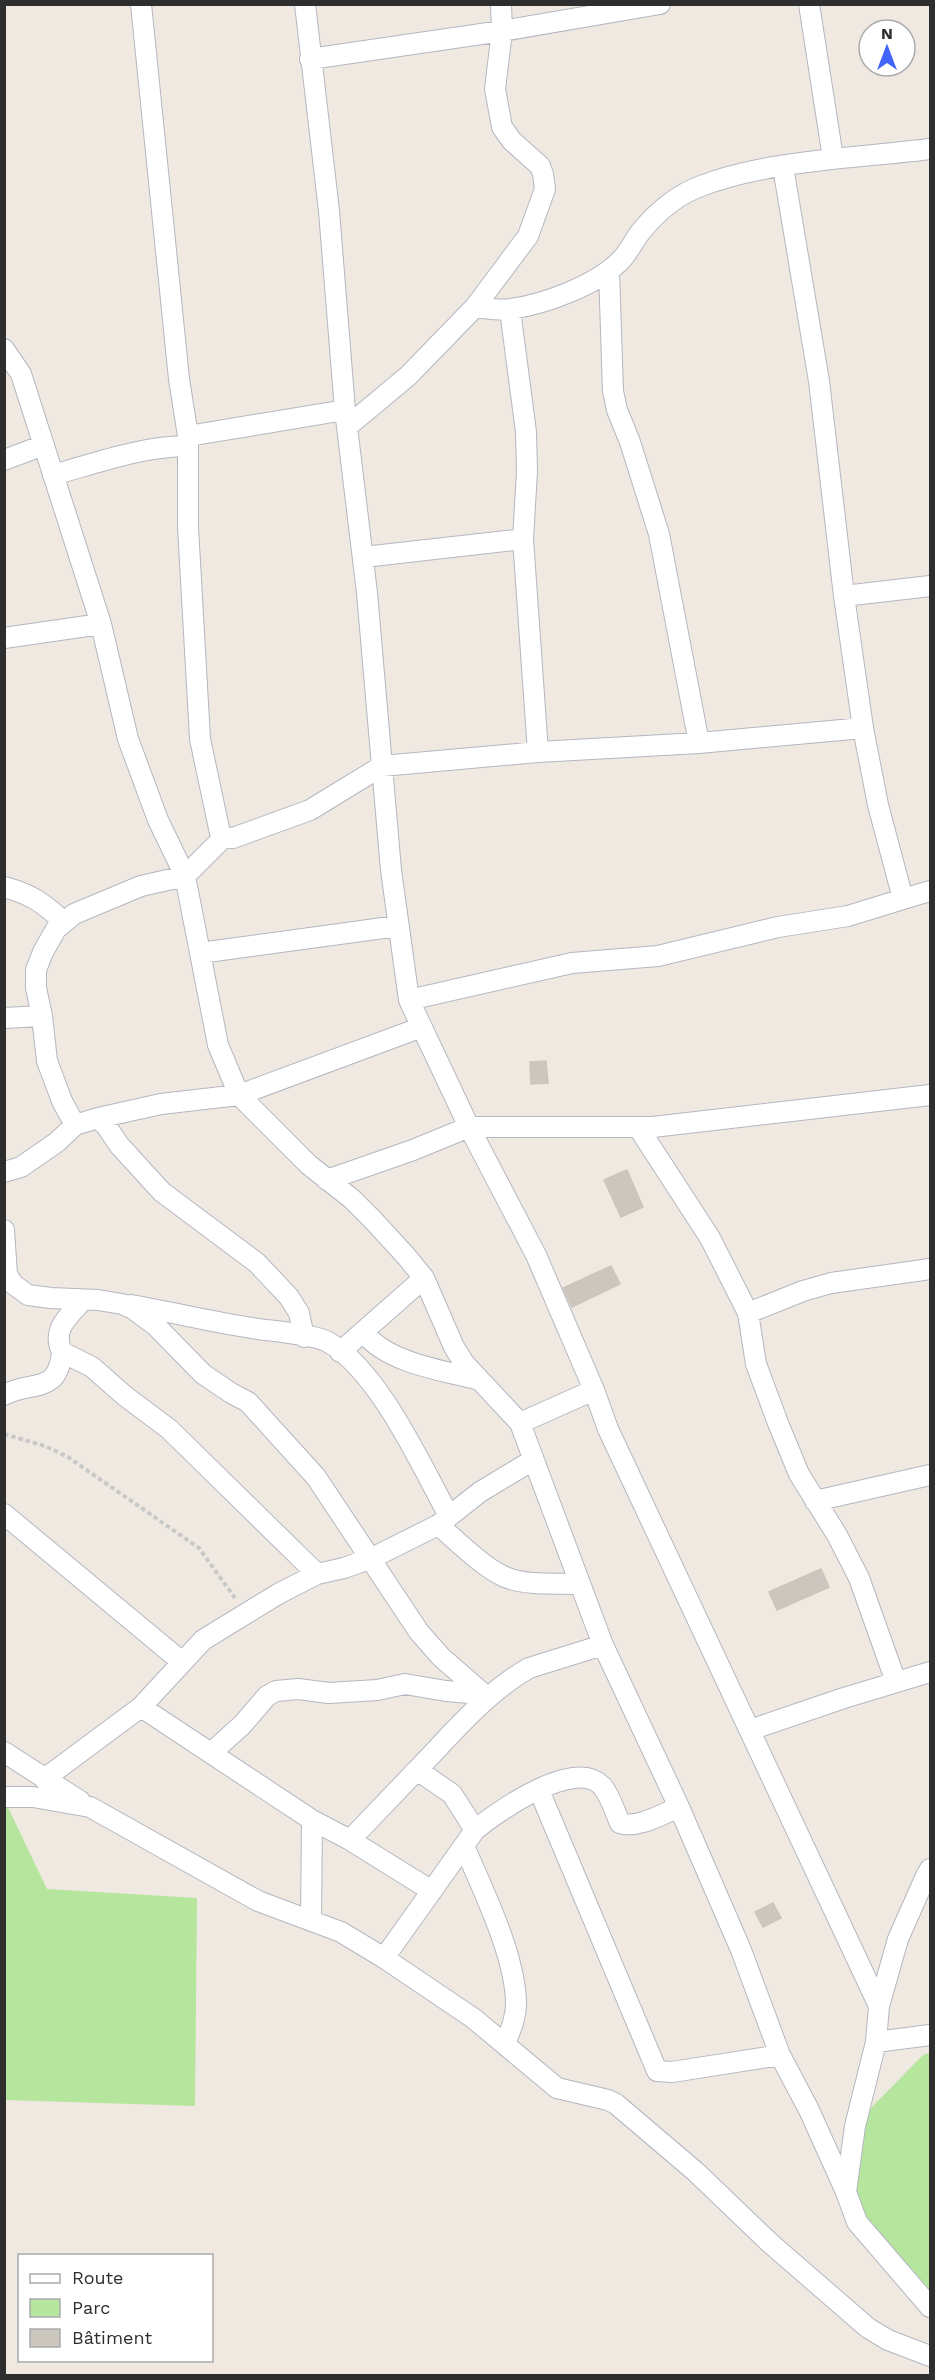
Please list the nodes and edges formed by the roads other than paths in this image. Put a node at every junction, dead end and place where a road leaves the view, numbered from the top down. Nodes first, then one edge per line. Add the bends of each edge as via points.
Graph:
1 (141, 4) edge
2 (305, 4) edge
3 (501, 4) edge
4 (660, 4) edge
5 (809, 4) edge
6 (502, 31) junction
7 (310, 59) junction
8 (930, 149) edge
9 (833, 158) junction
10 (783, 167) junction
11 (609, 271) junction
12 (475, 307) junction
13 (510, 310) junction
14 (4, 349) edge
15 (347, 418) junction
16 (188, 441) junction
17 (44, 445) junction
18 (4, 460) edge
19 (53, 475) junction
20 (524, 539) junction
21 (364, 557) junction
22 (930, 586) edge
23 (844, 596) junction
24 (100, 624) junction
25 (4, 638) edge
26 (863, 728) junction
27 (699, 743) junction
28 (538, 752) junction
29 (382, 766) junction
30 (224, 837) junction
31 (185, 876) junction
32 (4, 887) edge
33 (930, 891) edge
34 (903, 898) junction
35 (63, 921) junction
36 (398, 926) junction
37 (200, 953) junction
38 (409, 1000) junction
39 (42, 1016) junction
40 (4, 1018) edge
41 (422, 1027) junction
42 (239, 1095) junction
43 (930, 1095) edge
44 (98, 1118) junction
45 (75, 1125) junction
46 (469, 1127) junction
47 (638, 1127) junction
48 (4, 1172) edge
49 (327, 1180) junction
50 (4, 1230) edge
51 (930, 1269) edge
52 (6, 1276) edge
53 (424, 1278) junction
54 (83, 1300) junction
55 (122, 1304) junction
56 (748, 1313) junction
57 (363, 1332) junction
58 (304, 1337) junction
59 (62, 1352) junction
60 (340, 1352) junction
61 (476, 1379) junction
62 (594, 1390) junction
63 (4, 1395) edge
64 (520, 1423) junction
65 (533, 1460) junction
66 (930, 1475) edge
67 (815, 1501) junction
68 (4, 1514) edge
69 (444, 1521) junction
70 (372, 1558) junction
71 (317, 1574) junction
72 (580, 1584) junction
73 (603, 1645) junction
74 (182, 1662) junction
75 (930, 1672) edge
76 (896, 1682) junction
77 (485, 1695) junction
78 (141, 1707) junction
79 (750, 1730) junction
80 (4, 1752) edge
81 (211, 1753) junction
82 (417, 1770) junction
83 (44, 1779) junction
84 (539, 1790) junction
85 (4, 1797) edge
86 (90, 1807) junction
87 (679, 1807) junction
88 (312, 1820) junction
89 (476, 1830) junction
90 (350, 1840) junction
91 (464, 1846) junction
92 (930, 1869) edge
93 (432, 1891) junction
94 (311, 1921) junction
95 (384, 1958) junction
96 (879, 2006) junction
97 (930, 2035) edge
98 (876, 2042) junction
99 (505, 2044) junction
100 (780, 2055) junction
101 (846, 2192) junction
102 (930, 2307) edge
103 (930, 2356) edge

1 - 16 street
2 - 7 street
3 - 6 street
4 - 6 street
5 - 9 street
6 - 7 street
6 - 12 street via 495,89 502,127 540,166 545,189 528,236
7 - 15 street via 329,211
8 - 9 street
9 - 10 street
10 - 11 street via 734,175 699,186 671,201 643,228 621,261
10 - 23 street via 819,381
11 - 13 street via 586,286
11 - 27 street via 613,391 659,534
12 - 13 street
12 - 15 street via 408,376
13 - 20 street via 526,432
14 - 17 street via 21,374
15 - 16 street
15 - 21 street
16 - 19 street
16 - 30 street via 188,527 200,739
17 - 18 street
17 - 19 street
19 - 24 street
20 - 21 street
20 - 28 street
21 - 29 street
22 - 23 street
23 - 26 street
24 - 25 street
24 - 31 street via 128,739 158,820
26 - 27 street
26 - 34 street via 878,805
27 - 28 street
28 - 29 street
29 - 30 street via 310,810 233,838
29 - 36 street
30 - 31 street
31 - 35 street via 141,886
31 - 37 street
32 - 35 street via 27,893
33 - 34 street
34 - 38 street via 848,916 778,927 658,956 572,963
35 - 39 street via 36,970
36 - 37 street
36 - 38 street
37 - 42 street via 218,1045
38 - 41 street
39 - 40 street
39 - 45 street via 47,1061
41 - 42 street
41 - 46 street
42 - 44 street via 160,1104
42 - 49 street
43 - 47 street
44 - 45 street
44 - 58 street via 162,1192 257,1263 289,1297 299,1313
45 - 48 street via 21,1167
46 - 47 street
46 - 49 street
46 - 62 street via 536,1255
47 - 56 street via 710,1238
49 - 53 street via 372,1219
50 - 52 street
51 - 56 street via 831,1282
52 - 54 street via 28,1295
53 - 57 street
53 - 61 street via 454,1347
54 - 55 street
54 - 59 street via 63,1323 57,1338
55 - 58 street
55 - 70 street via 156,1326 203,1374 248,1402 316,1477
56 - 67 street via 756,1364 799,1474
57 - 60 street
57 - 61 street via 371,1342 391,1353
58 - 60 street via 327,1341
59 - 63 street via 61,1366 53,1380
59 - 71 street via 92,1366 169,1429
60 - 69 street via 370,1382 399,1426
61 - 64 street
62 - 64 street
62 - 79 street via 608,1430
64 - 65 street
65 - 69 street via 480,1492
65 - 72 street
66 - 67 street
67 - 76 street via 859,1578
68 - 74 street
69 - 70 street
69 - 72 street via 485,1564 506,1577
70 - 71 street
70 - 77 street via 419,1632
71 - 74 street via 203,1640
72 - 73 street
73 - 77 street via 529,1668
73 - 87 street
74 - 78 street
75 - 76 street
76 - 79 street
77 - 81 street via 405,1684 329,1693 287,1689 267,1696
77 - 82 street
78 - 81 street
78 - 83 street
79 - 96 street
80 - 83 street
81 - 88 street
82 - 89 street via 452,1794
82 - 90 street
83 - 86 street
84 - 87 street via 576,1777 588,1778 602,1786 624,1824 641,1822
84 - 89 street
84 - 100 street via 657,2071 682,2071
85 - 86 street via 33,1797
86 - 94 street via 258,1901
87 - 100 street via 741,1950
88 - 90 street
88 - 94 street
89 - 91 street
90 - 93 street
91 - 93 street
91 - 99 street via 513,1976 516,2005
92 - 96 street via 898,1939
93 - 95 street
94 - 95 street via 341,1932
95 - 99 street
96 - 98 street
97 - 98 street
98 - 101 street via 855,2126
99 - 103 street via 557,2088 616,2104 868,2328
100 - 101 street
101 - 102 street via 857,2222

